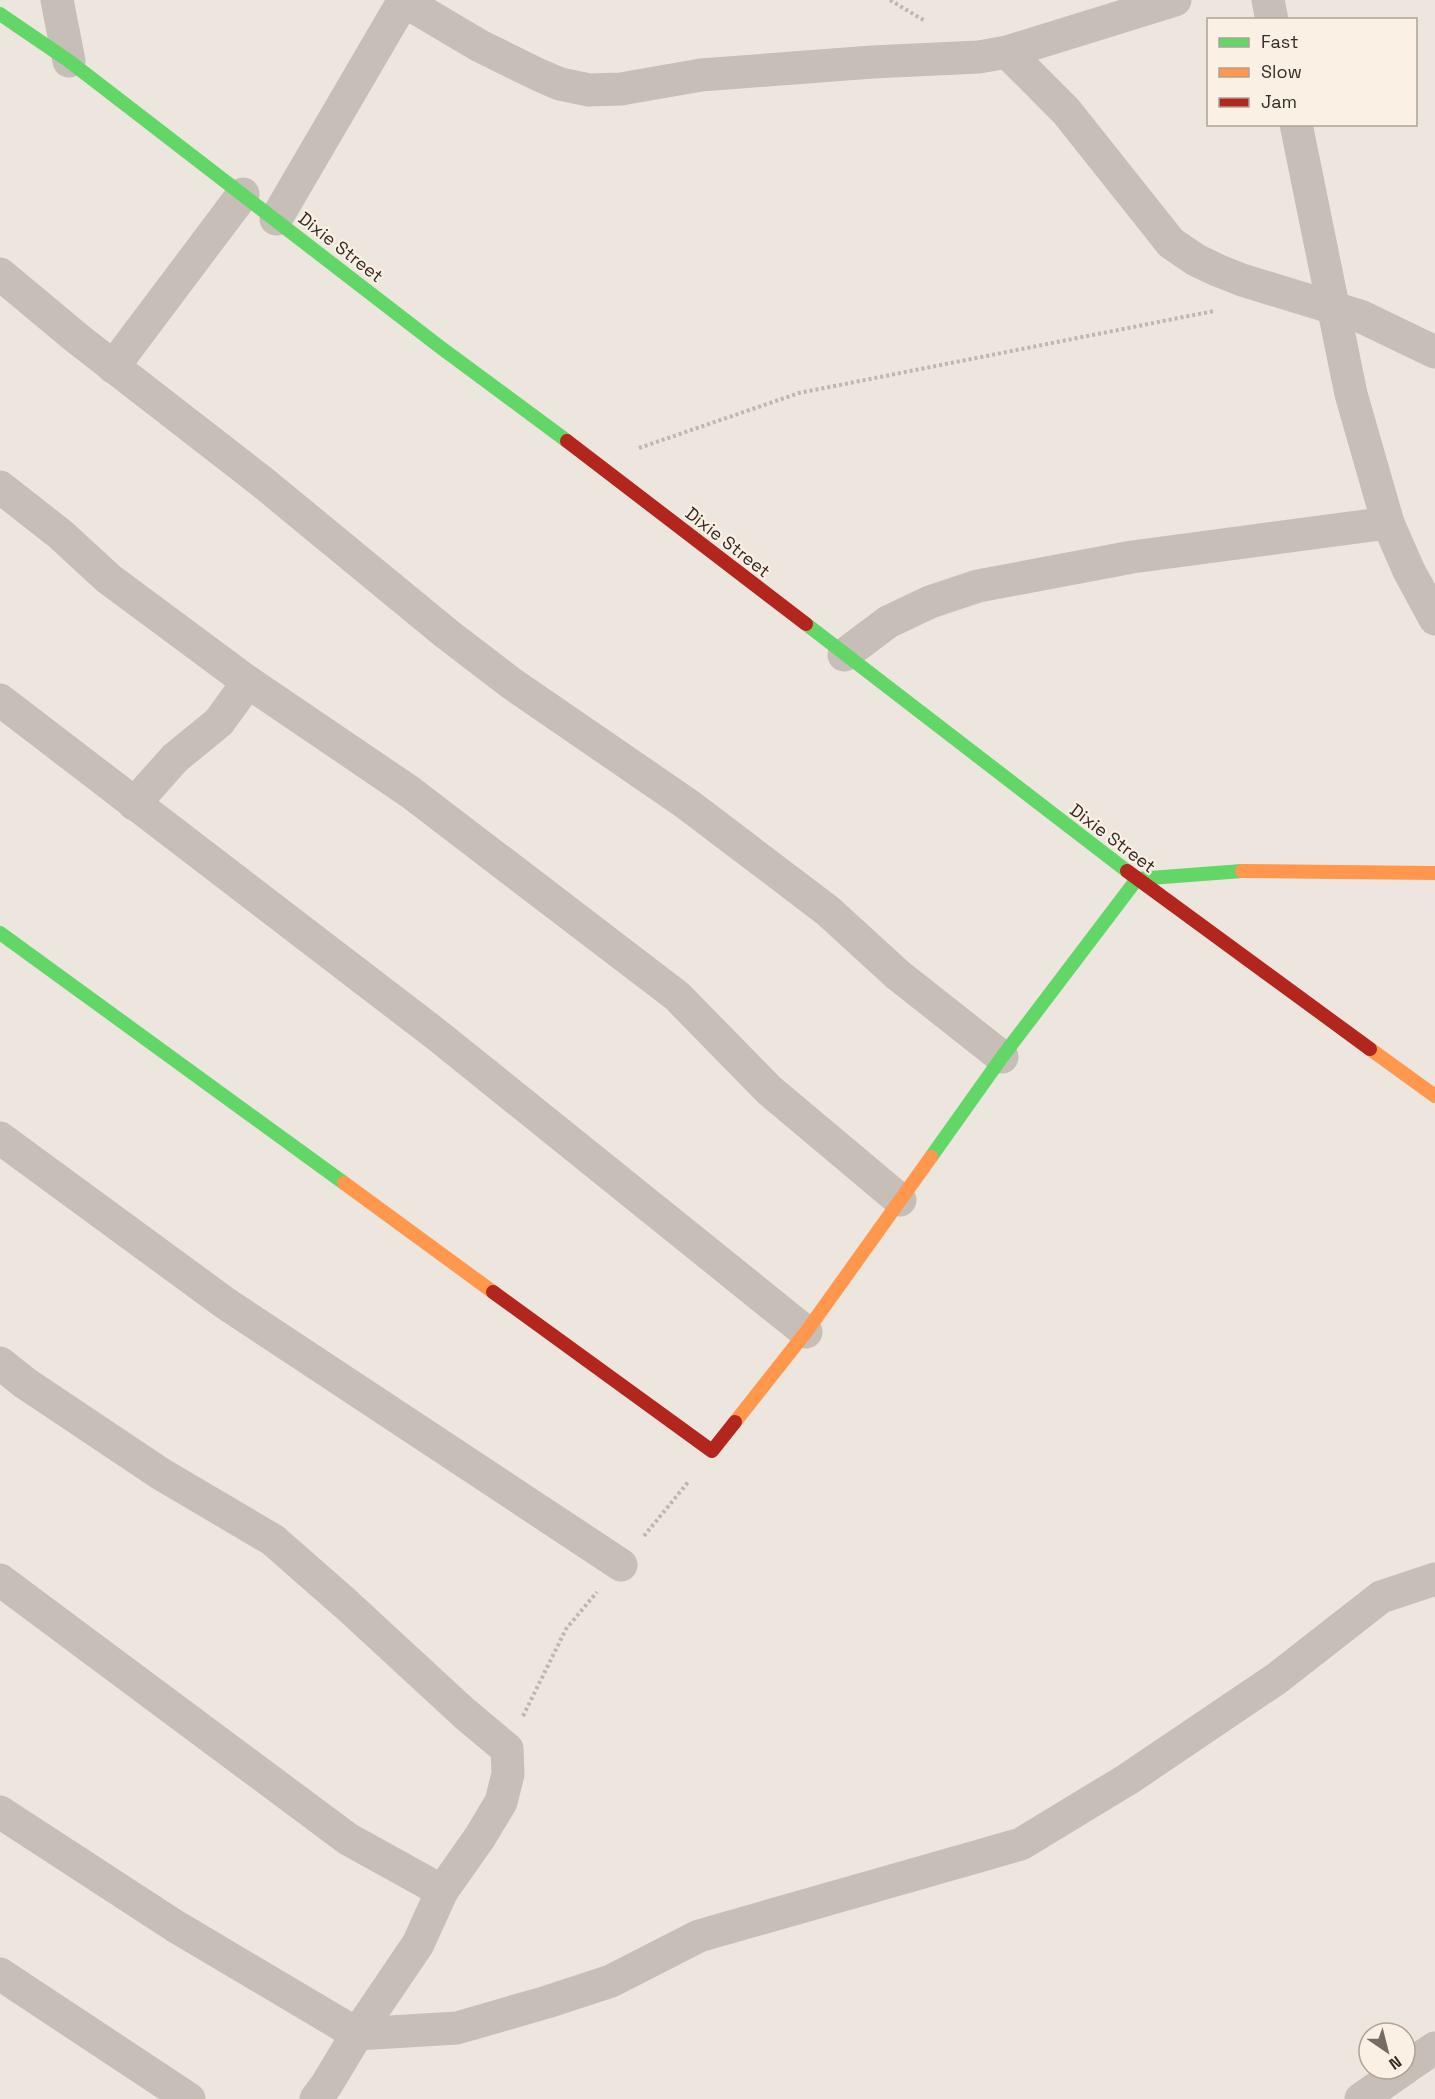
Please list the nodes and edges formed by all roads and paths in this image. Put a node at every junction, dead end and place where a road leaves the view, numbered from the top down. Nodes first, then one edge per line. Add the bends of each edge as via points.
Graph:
1 (57, 0) edge
2 (1175, 0) edge
3 (1268, 0) edge
4 (404, 1) edge
5 (0, 14) edge
6 (1272, 18) edge
7 (1007, 52) junction
8 (69, 60) junction
9 (1296, 126) edge
10 (243, 194) junction
11 (276, 219) junction
12 (0, 274) edge
13 (1334, 307) junction
14 (1221, 310) dead end
15 (1435, 351) edge
16 (113, 367) junction
17 (596, 462) junction
18 (0, 487) edge
19 (1388, 523) junction
20 (1435, 619) edge
21 (844, 655) junction
22 (248, 682) junction
23 (0, 700) edge
24 (134, 804) junction
25 (1435, 873) edge
26 (1137, 879) junction
27 (0, 933) edge
28 (1002, 1057) junction
29 (1435, 1096) edge
30 (0, 1138) edge
31 (900, 1200) junction
32 (806, 1332) junction
33 (0, 1363) edge
34 (712, 1452) junction
35 (621, 1565) junction
36 (1435, 1578) edge
37 (0, 1580) edge
38 (507, 1749) junction
39 (0, 1812) edge
40 (442, 1891) junction
41 (0, 1974) edge
42 (357, 2034) junction
43 (1435, 2048) edge
44 (1417, 2060) edge
45 (1386, 2081) edge
46 (189, 2099) edge
47 (316, 2099) edge
48 (1361, 2099) edge

1 - 8 street
2 - 7 street
3 - 6 street
4 - 7 street via 539,75 589,90 621,89 701,75
4 - 11 street
5 - 8 street, Dixie Street
7 - 13 street via 1073,120 1171,243 1196,260 1252,284
8 - 10 street, Dixie Street
9 - 13 street
10 - 11 street, Dixie Street
10 - 16 street
11 - 17 street, Dixie Street
12 - 16 street
13 - 15 street
13 - 19 street via 1351,394
14 - 17 path via 799,393
16 - 28 street via 502,676 687,804 828,911 898,975
17 - 21 street, Dixie Street
18 - 22 street via 109,579
19 - 20 street
19 - 21 street via 1132,558 978,586 888,622
21 - 26 street, Dixie Street
22 - 24 street via 219,722 175,758
22 - 31 street via 410,792 677,996 769,1090
23 - 24 street
24 - 32 street via 427,1028
25 - 26 street via 1259,870
26 - 28 street
26 - 29 street, Dixie Street
27 - 34 street
28 - 31 street
30 - 35 street via 225,1303
31 - 32 street
32 - 34 street
33 - 38 street via 161,1474 273,1540
34 - 35 path
35 - 38 path via 566,1629
36 - 42 street via 1381,1597 1276,1679 1128,1779 1021,1844 699,1936 611,1981 524,2009 457,2028
37 - 40 street via 348,1839
38 - 40 street via 508,1774 501,1802
39 - 42 street via 175,1926
40 - 42 street via 418,1944
41 - 46 street
42 - 47 street
43 - 44 street
45 - 48 street

